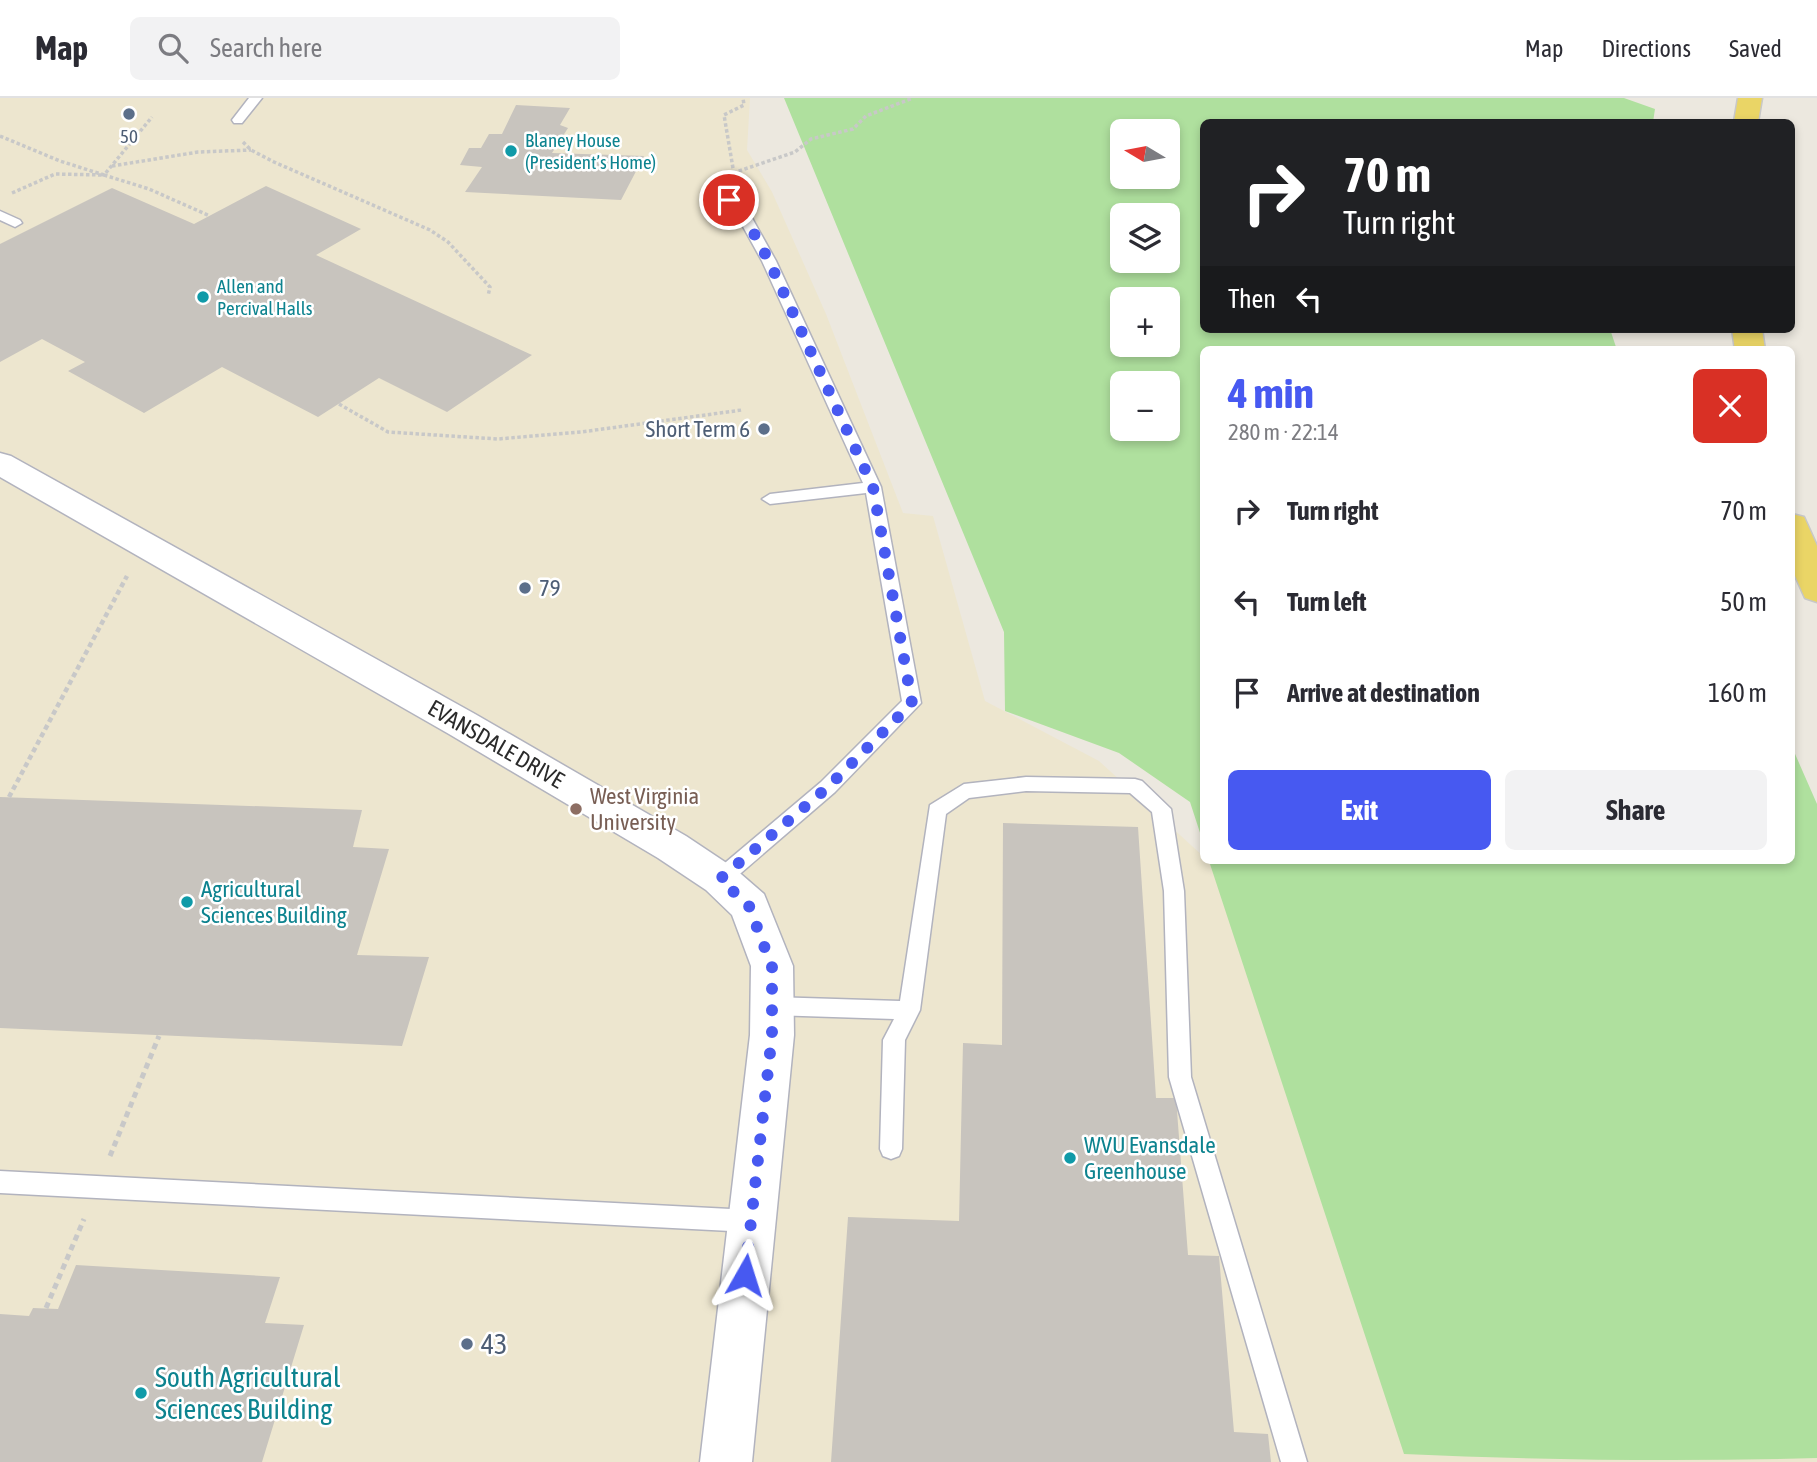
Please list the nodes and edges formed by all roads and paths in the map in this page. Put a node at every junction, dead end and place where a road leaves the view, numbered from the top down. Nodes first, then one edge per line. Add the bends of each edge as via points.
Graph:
1 (256, 98) edge
2 (743, 98) edge
3 (913, 98) edge
4 (1750, 98) edge
5 (152, 117) dead end
6 (1746, 119) edge
7 (238, 120) joint
8 (0, 136) edge
9 (251, 150) junction
10 (111, 166) junction
11 (733, 173) junction
12 (104, 175) junction
13 (11, 194) dead end
14 (729, 200) dead end
15 (0, 215) edge
16 (210, 216) dead end
17 (747, 221) junction
18 (15, 223) dead end
19 (488, 296) dead end
20 (339, 404) dead end
21 (742, 410) dead end
22 (0, 463) edge
23 (873, 487) junction
24 (770, 499) dead end
25 (1795, 533) edge
26 (128, 573) dead end
27 (1817, 590) edge
28 (9, 797) dead end
29 (720, 879) junction
30 (772, 1006) junction
31 (909, 1010) junction
32 (159, 1035) dead end
33 (147, 1065) dead end
34 (891, 1149) dead end
35 (0, 1182) edge
36 (750, 1222) junction
37 (726, 1462) edge
38 (1294, 1462) edge

1 - 7 lane
2 - 11 path via 744,105 724,115
3 - 11 path via 866,116 853,129 811,139 795,152
4 - 6 main road
5 - 10 path
7 - 9 path via 242,141
8 - 12 path
9 - 10 path via 198,152
9 - 19 path via 430,230 448,242 490,287
10 - 12 path
11 - 17 path
12 - 13 path via 55,174
12 - 16 path
14 - 17 lane
15 - 18 lane
17 - 23 lane
20 - 21 path via 388,432 498,439
22 - 29 street, EVANSDALE DRIVE via 463,724
23 - 24 lane
23 - 29 lane via 912,703 828,787
25 - 27 main road
26 - 28 path
29 - 30 street, EVANSDALE DRIVE via 749,906 772,967
30 - 31 lane
30 - 36 street, EVANSDALE DRIVE
31 - 34 lane via 894,1040
31 - 38 lane via 937,810 964,791 1026,784 1135,786 1161,809 1174,891 1180,1077
32 - 33 path
35 - 36 lane
36 - 37 street, EVANSDALE DRIVE

